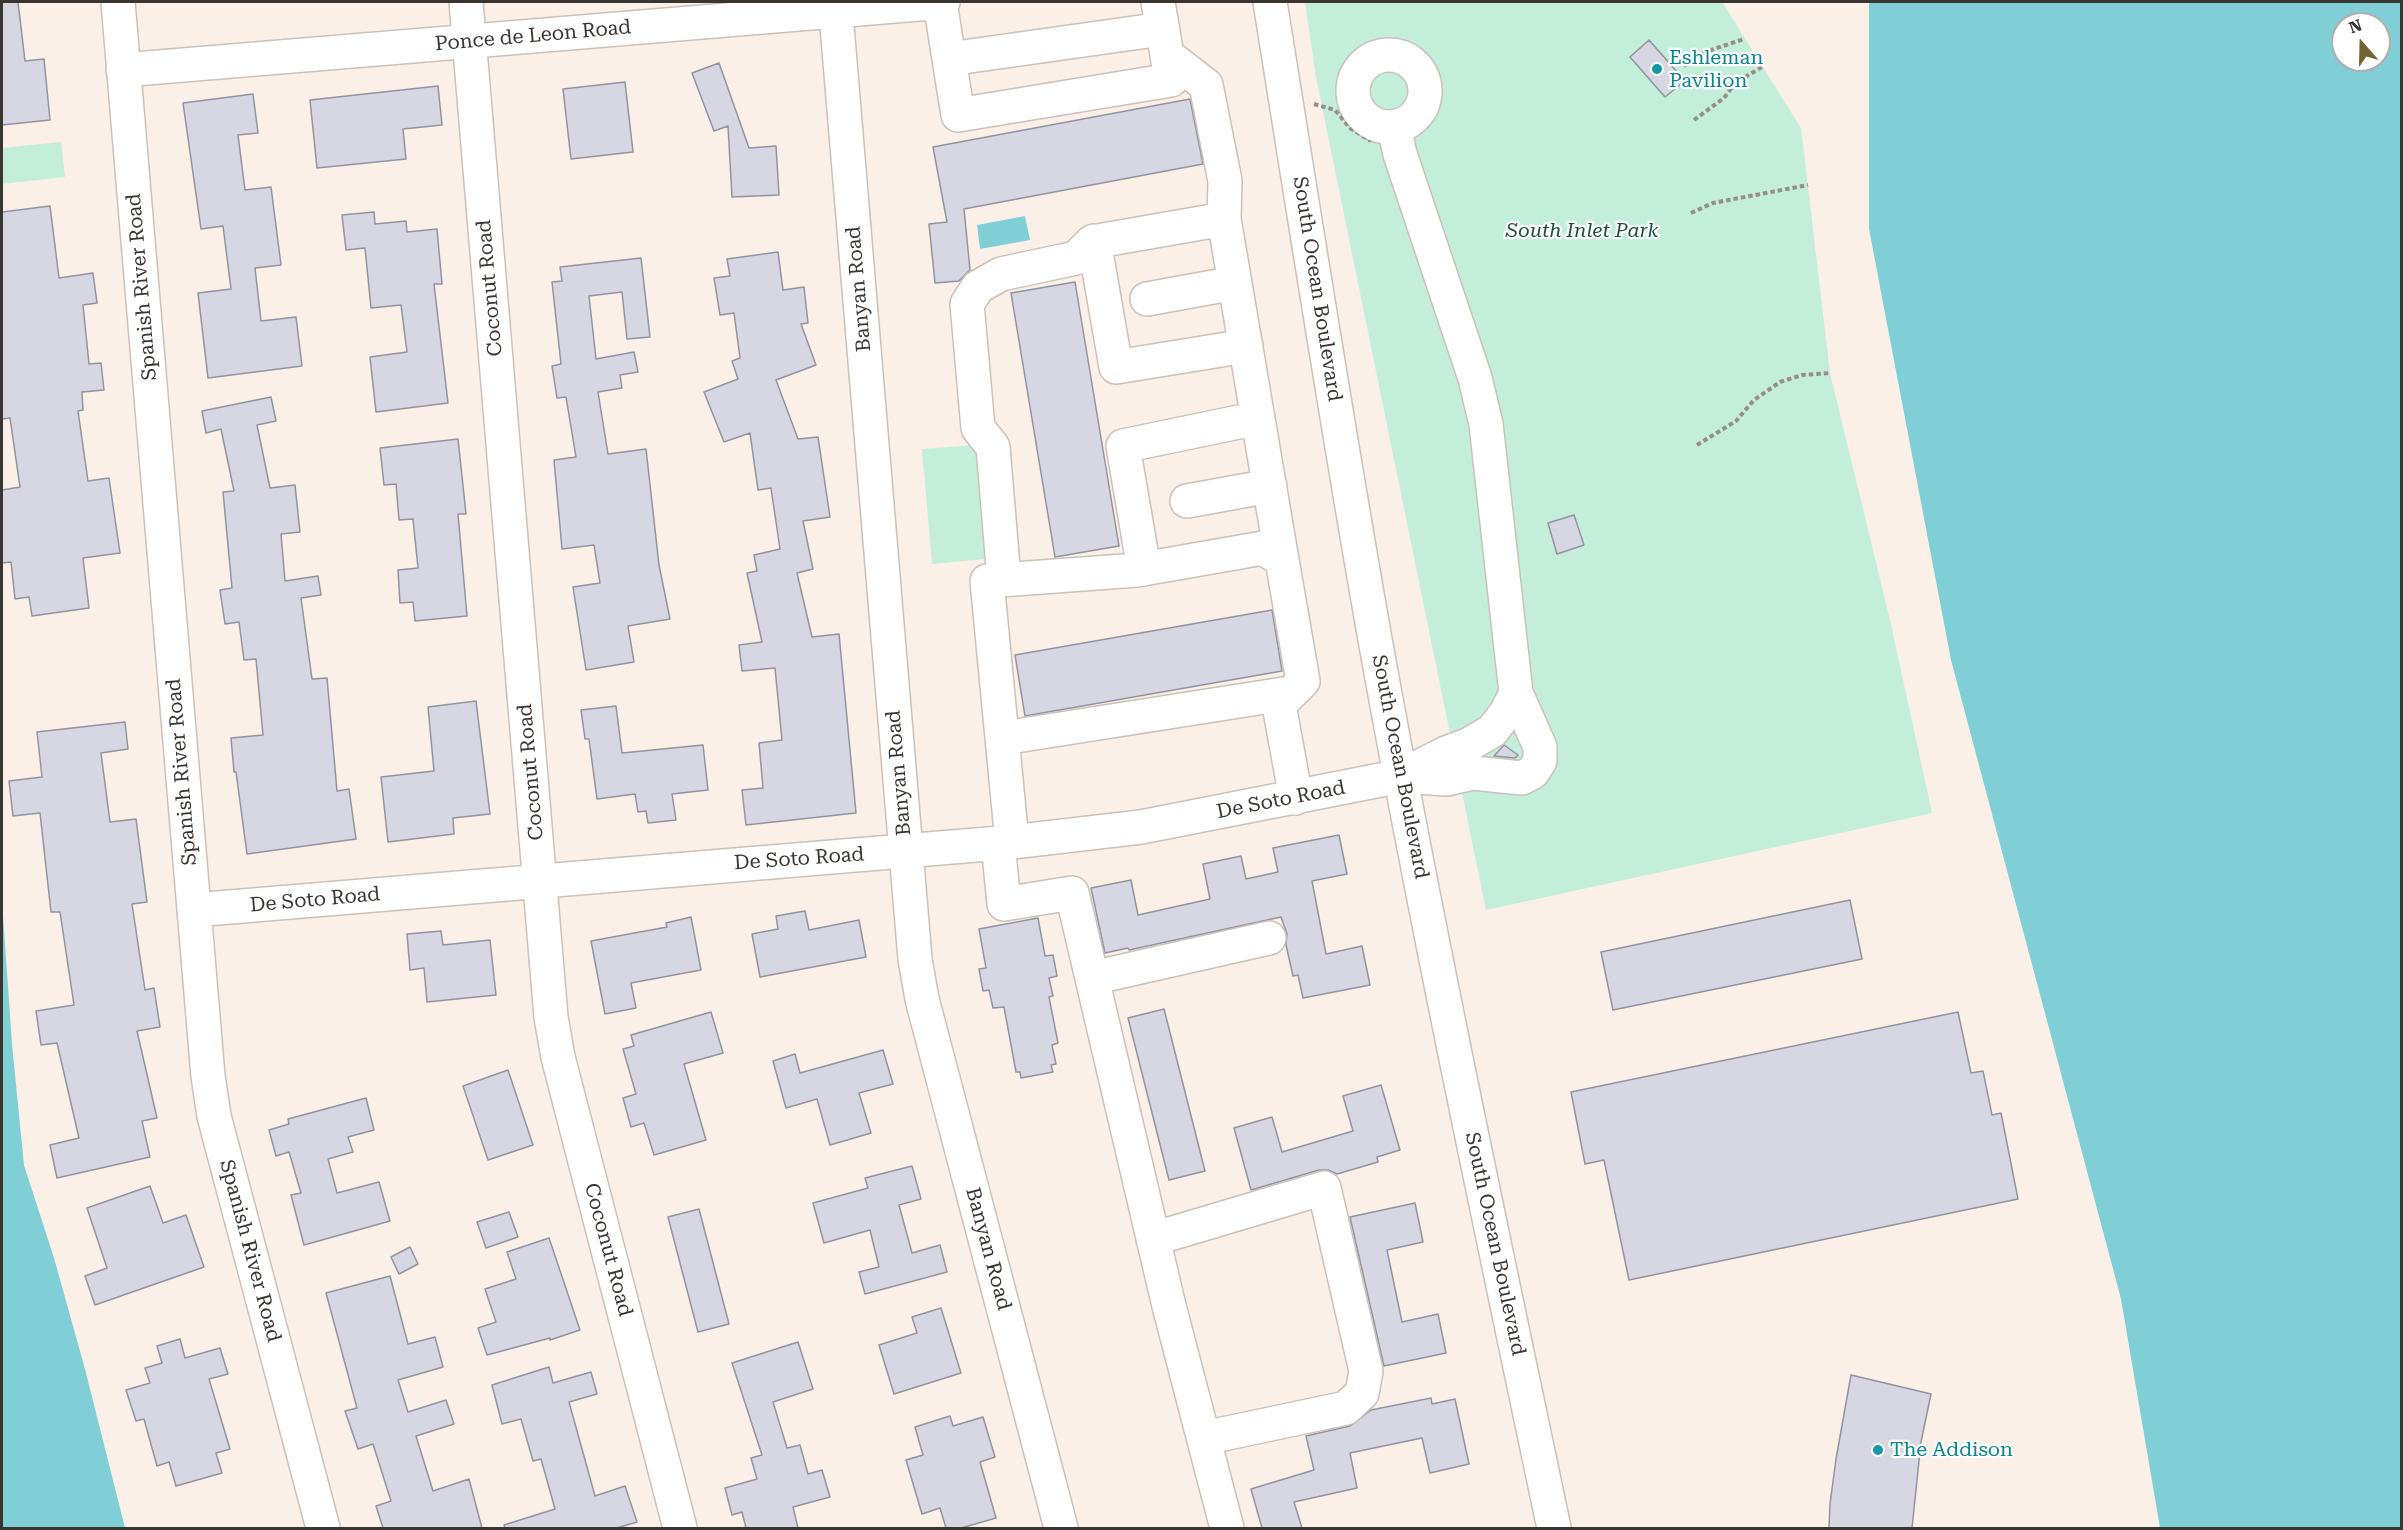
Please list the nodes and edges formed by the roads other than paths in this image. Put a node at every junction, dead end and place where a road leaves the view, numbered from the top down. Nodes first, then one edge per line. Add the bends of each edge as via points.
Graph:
1 (118, 2) edge
2 (466, 2) edge
3 (941, 2) edge
4 (1270, 2) edge
5 (835, 6) edge
6 (1162, 28) edge
7 (470, 41) junction
8 (949, 59) junction
9 (123, 70) junction
10 (1397, 141) road end
11 (1224, 219) junction
12 (1094, 242) junction
13 (1235, 284) junction
14 (1147, 299) dead end
15 (1246, 346) junction
16 (1258, 418) junction
17 (1270, 486) junction
18 (1187, 501) dead end
19 (1282, 560) junction
20 (1144, 568) junction
21 (1004, 579) junction
22 (1290, 693) junction
23 (1516, 693) junction
24 (1003, 738) junction
25 (1401, 776) junction
26 (1296, 798) junction
27 (1005, 842) junction
28 (906, 851) junction
29 (540, 881) junction
30 (194, 910) junction
31 (1269, 938) dead end
32 (1092, 978) junction
33 (1153, 1239) junction
34 (1204, 1438) junction
35 (323, 1528) edge
36 (680, 1528) edge
37 (1061, 1528) edge
38 (1227, 1528) edge
39 (1554, 1528) edge

1 - 9 street, Spanish River Road
2 - 7 street, Coconut Road
3 - 5 street, Ponce de Leon Road
3 - 8 street
4 - 25 street, South Ocean Boulevard via 1358,546
5 - 7 street, Ponce de Leon Road
5 - 28 street, Banyan Road
6 - 8 street
6 - 8 street via 1171,80 958,116
6 - 11 street via 1206,85 1226,182
7 - 9 street, Ponce de Leon Road
7 - 29 street, Coconut Road
9 - 30 street, Spanish River Road
10 - 23 street via 1486,424
11 - 12 street
11 - 13 street
12 - 15 street via 1116,367
12 - 21 street via 1076,258 1001,274 978,286 967,304 978,428 993,447
13 - 14 street
13 - 15 street
15 - 16 street
16 - 17 street
16 - 20 street via 1123,446
17 - 18 street
17 - 19 street
19 - 20 street via 1263,548
19 - 22 street via 1304,681
20 - 21 street
21 - 24 street via 987,581
22 - 24 street
22 - 26 street via 1279,705
23 - 25 street via 1492,731
23 - 25 street via 1540,747 1540,761 1533,772 1522,778 1473,773 1447,779
24 - 27 street
25 - 26 street, De Soto Road
25 - 39 street, South Ocean Boulevard
26 - 27 street, De Soto Road via 1141,828
27 - 28 street, De Soto Road
27 - 32 street via 1004,904 1072,893
28 - 29 street, De Soto Road
28 - 37 street, Banyan Road via 922,999
29 - 30 street, De Soto Road
29 - 36 street, Coconut Road via 558,1057
30 - 35 street, Spanish River Road via 214,1116
31 - 32 street
32 - 33 street
33 - 34 street
33 - 34 street via 1324,1188 1366,1371 1362,1393 1346,1408
34 - 38 street

